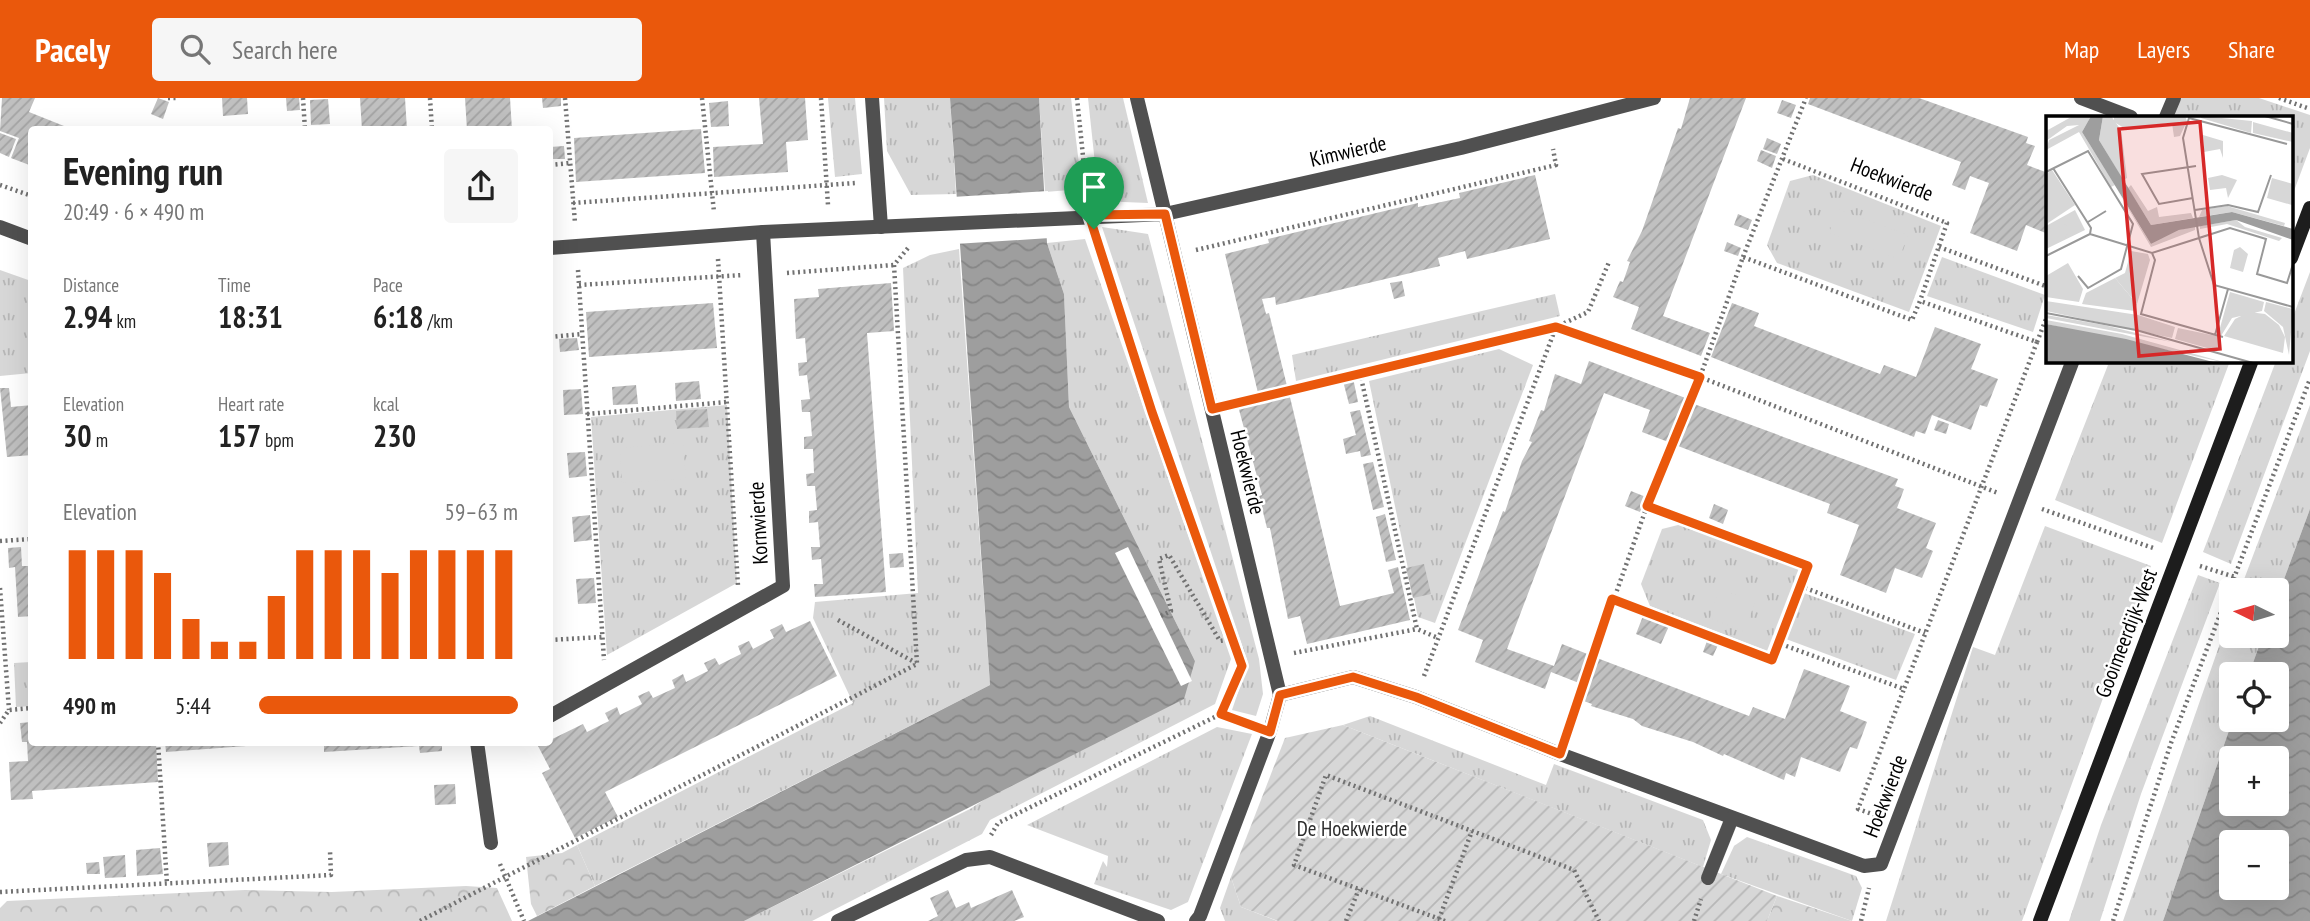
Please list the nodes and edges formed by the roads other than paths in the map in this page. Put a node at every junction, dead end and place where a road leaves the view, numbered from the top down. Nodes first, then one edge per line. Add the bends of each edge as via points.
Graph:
1 (872, 98) edge
2 (1137, 98) edge
3 (1654, 98) edge
4 (2081, 98) edge
5 (2174, 98) edge
6 (2128, 116) edge
7 (2166, 116) edge
8 (2310, 208) edge
9 (1165, 214) junction
10 (881, 227) junction
11 (0, 228) edge
12 (763, 232) junction
13 (28, 238) edge
14 (553, 248) edge
15 (2292, 255) edge
16 (2072, 362) edge
17 (2251, 362) edge
18 (1280, 695) junction
19 (553, 714) edge
20 (478, 746) edge
21 (1732, 818) junction
22 (491, 843) road end
23 (1708, 878) dead end
24 (838, 921) edge
25 (1158, 921) edge
26 (1196, 921) edge
27 (2040, 921) edge

1 - 10 street
2 - 9 street
3 - 9 street, Kimwierde
4 - 6 street
5 - 7 street
8 - 15 street
9 - 10 street
9 - 18 street, Hoekwierde
10 - 12 street
11 - 13 street
12 - 14 street
12 - 19 street, Kornwierde via 783,586
16 - 21 street, Hoekwierde via 1881,864 1864,866
17 - 27 street, Gooimeerdijk-West
18 - 21 street, Hoekwierde via 1353,677
18 - 26 street, Hoekwierde via 1270,732
20 - 22 street
21 - 23 street
24 - 25 street via 966,860 990,857

